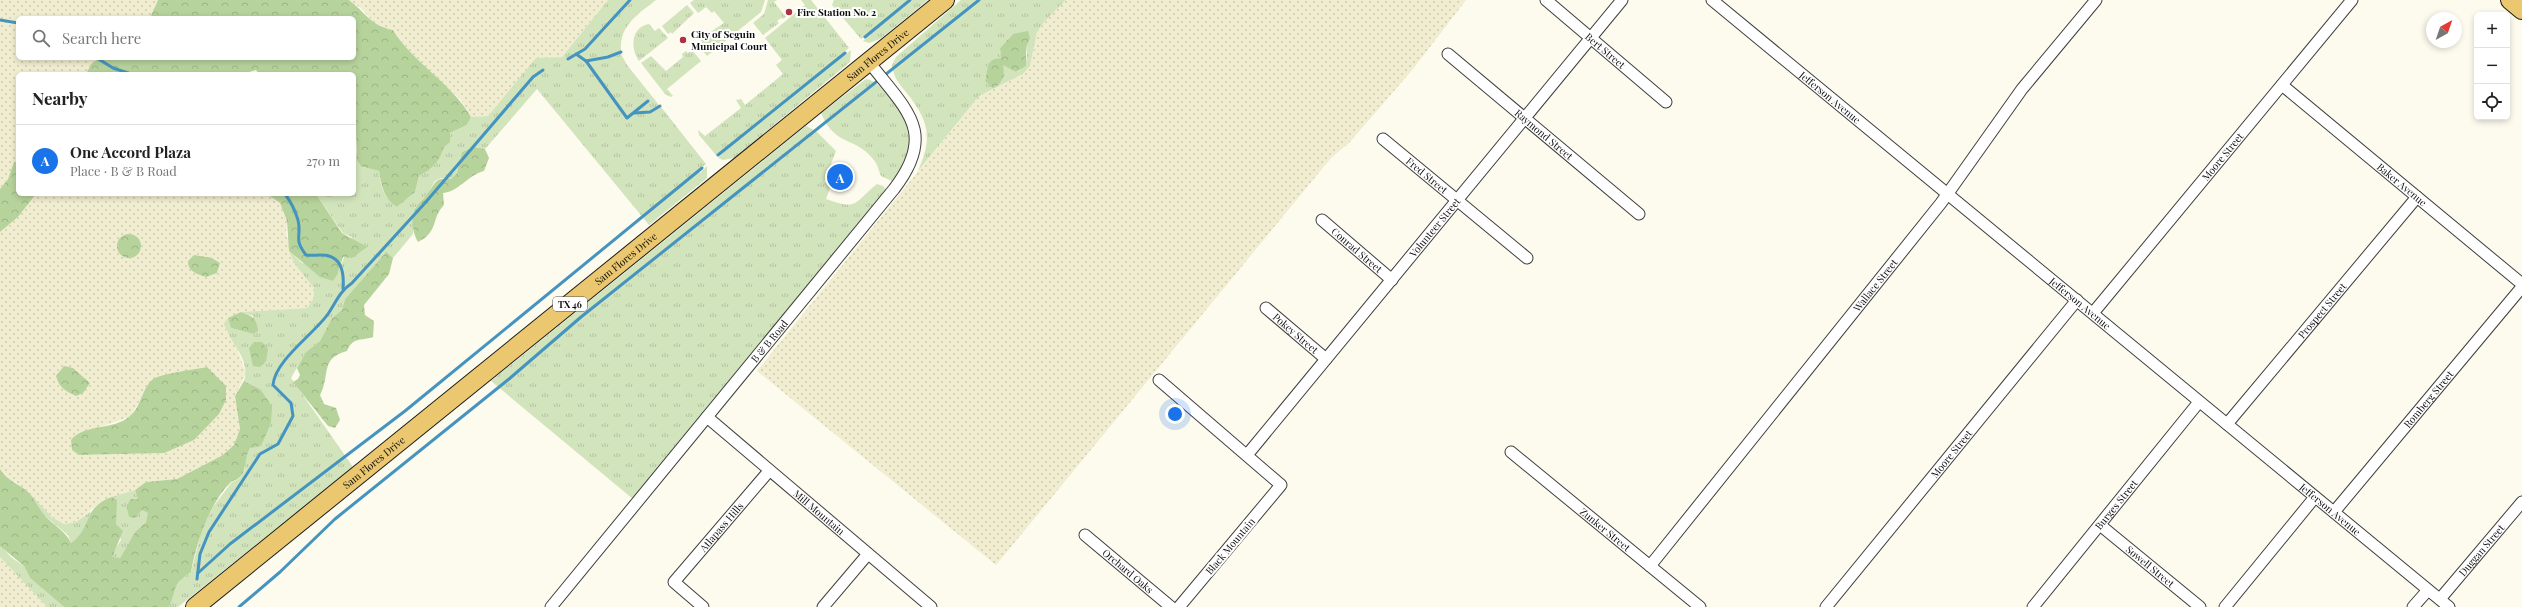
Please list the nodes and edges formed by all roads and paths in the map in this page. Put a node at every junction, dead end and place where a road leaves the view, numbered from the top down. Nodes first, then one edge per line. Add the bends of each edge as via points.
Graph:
1 (945, 0) edge
2 (1546, 0) edge
3 (1622, 0) edge
4 (1712, 0) edge
5 (2096, 0) edge
6 (2352, 0) edge
7 (1590, 39) junction
8 (1448, 54) dead end
9 (870, 62) junction
10 (2282, 85) junction
11 (1666, 102) dead end
12 (1524, 119) junction
13 (1384, 138) dead end
14 (1947, 194) junction
15 (2417, 197) junction
16 (1457, 201) junction
17 (1639, 214) dead end
18 (1322, 220) dead end
19 (1527, 258) dead end
20 (1392, 280) junction
21 (2522, 285) edge
22 (2077, 300) junction
23 (1266, 308) dead end
24 (2092, 313) junction
25 (1326, 359) junction
26 (1159, 380) dead end
27 (2199, 402) junction
28 (707, 417) junction
29 (2227, 424) junction
30 (1511, 452) dead end
31 (1247, 455) junction
32 (769, 471) junction
33 (2315, 497) junction
34 (2522, 502) edge
35 (2334, 512) junction
36 (2100, 525) junction
37 (1085, 535) dead end
38 (868, 554) junction
39 (1650, 566) junction
40 (2428, 590) junction
41 (2440, 599) junction
42 (555, 606) edge
43 (195, 607) edge
44 (703, 607) edge
45 (823, 607) edge
46 (931, 607) edge
47 (1171, 607) edge
48 (1179, 607) edge
49 (1700, 607) edge
50 (1826, 607) edge
51 (2033, 607) edge
52 (2200, 607) edge
53 (2225, 607) edge
54 (2413, 607) edge
55 (2449, 607) edge

1 - 9 main road, Sam Flores Drive / TX 46
2 - 7 street, Bert Street
3 - 7 street, Volunteer Street
4 - 14 street, Jefferson Avenue
5 - 14 street, Wallace Street via 2022,89
6 - 10 street, Moore Street
7 - 11 street, Bert Street
7 - 12 street, Volunteer Street
8 - 12 street, Raymond Street
9 - 28 street, B & B Road via 913,122 916,145 909,167 894,189
9 - 43 main road, Sam Flores Drive / TX 46
10 - 15 street, Baker Avenue
10 - 24 street, Moore Street
12 - 16 street, Volunteer Street
12 - 17 street, Raymond Street
13 - 16 street, Fred Street
14 - 22 street, Jefferson Avenue
14 - 39 street, Wallace Street
15 - 21 street, Baker Avenue
15 - 29 street, Prospect Street
16 - 19 street, Fred Street
16 - 20 street, Volunteer Street
18 - 20 street, Conrad Street
20 - 25 street, Volunteer Street
21 - 35 street, Romberg Street
22 - 24 street, Jefferson Avenue
22 - 50 street, Moore Street
23 - 25 street, Pokey Street
24 - 27 street, Jefferson Avenue
25 - 31 street, Volunteer Street
26 - 31 street
27 - 29 street, Jefferson Avenue
27 - 36 street, Burges Street
28 - 32 street, Mill Mountain
28 - 42 street, B & B Road
29 - 33 street, Jefferson Avenue
30 - 39 street, Zunker Street
31 - 48 street, Black Mountain via 1282,485
32 - 38 street, Mill Mountain
32 - 44 street, Atlapass Hills via 674,582
33 - 35 street, Jefferson Avenue
33 - 53 street
34 - 41 street, Duggan Street
35 - 40 street, Jefferson Avenue
36 - 51 street, Burges Street
36 - 52 street, Sowell Street
37 - 47 street, Orchard Oaks
38 - 45 street
38 - 46 street, Mill Mountain
39 - 49 street, Zunker Street
40 - 41 street, Jefferson Avenue
40 - 54 street
41 - 55 street, Jefferson Avenue

